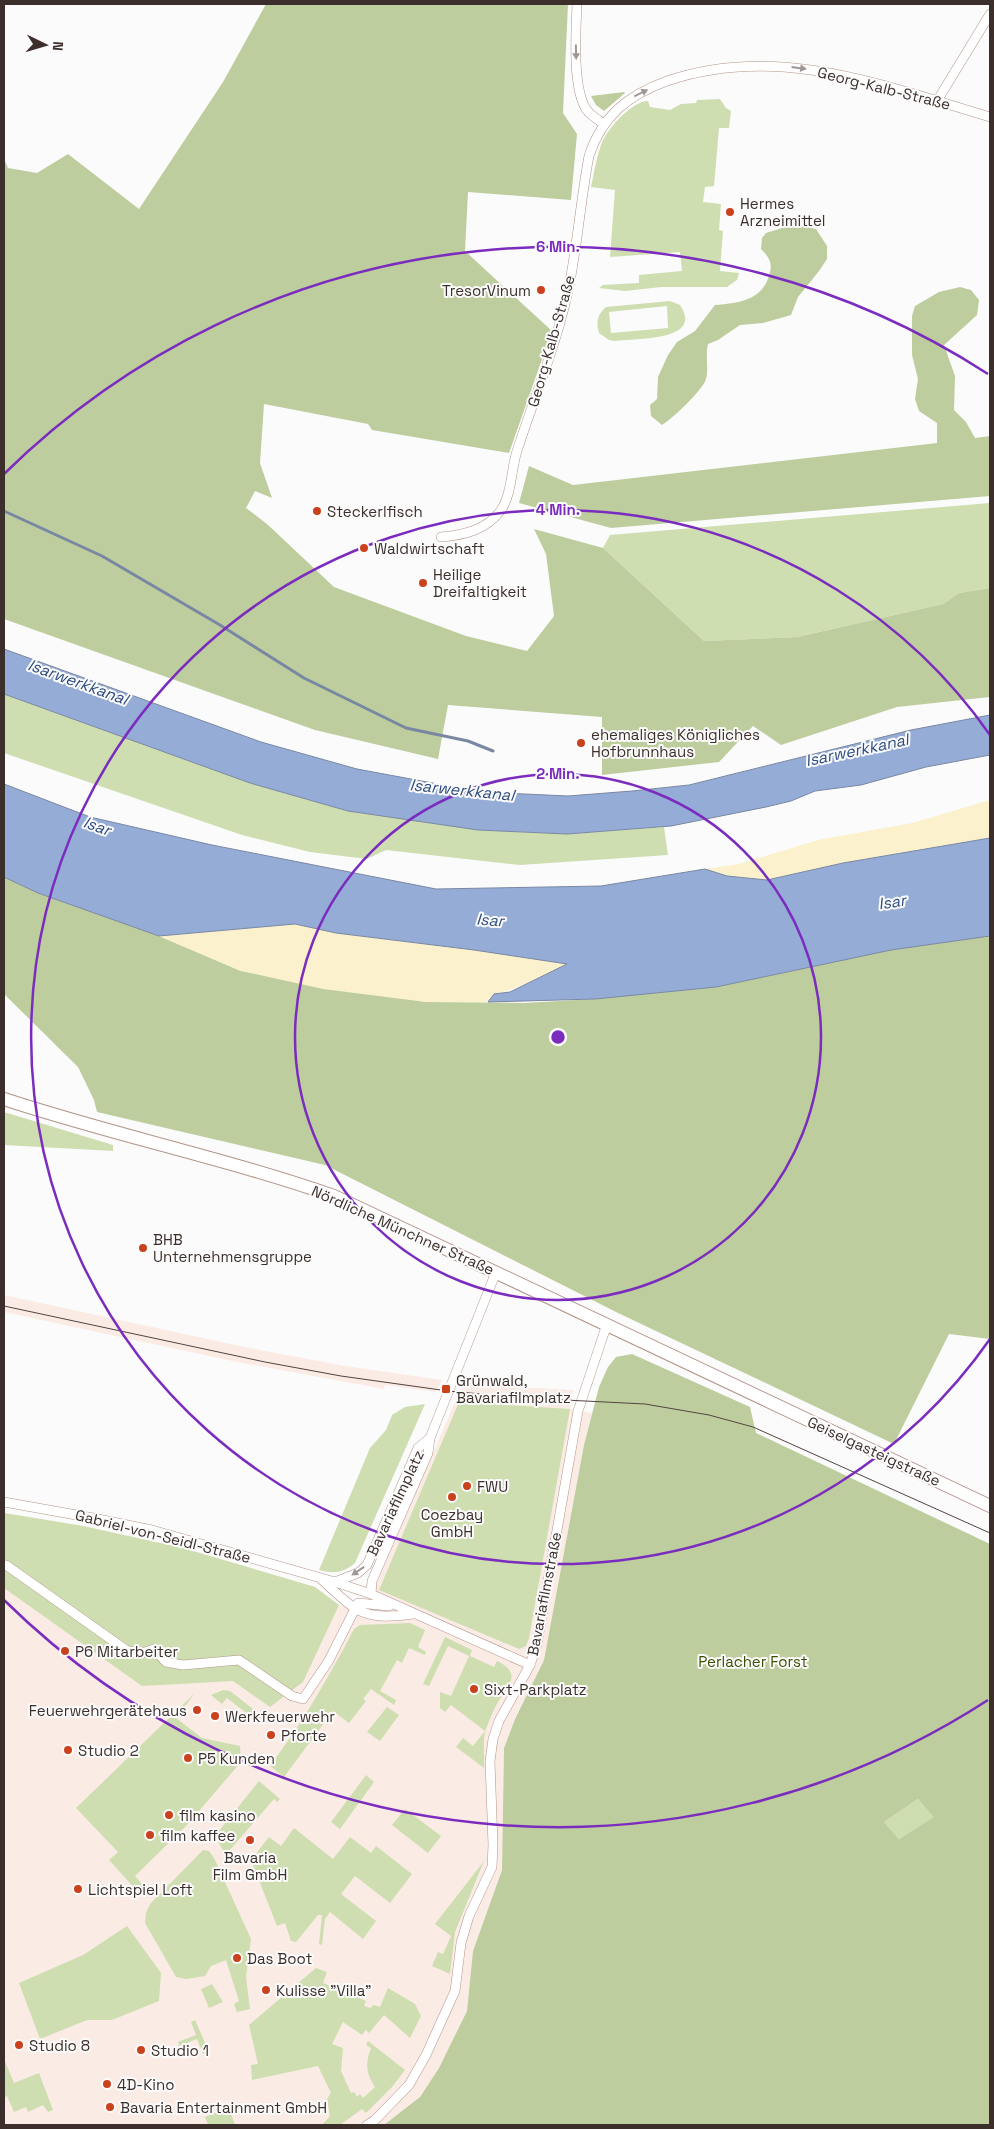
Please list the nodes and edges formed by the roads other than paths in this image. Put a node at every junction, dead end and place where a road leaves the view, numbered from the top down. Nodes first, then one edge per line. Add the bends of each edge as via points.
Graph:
1 (577, 4) edge
2 (990, 14) edge
3 (937, 101) junction
4 (990, 117) edge
5 (604, 124) junction
6 (441, 537) dead end
7 (4, 1099) edge
8 (496, 1272) junction
9 (607, 1324) junction
10 (758, 1396) joint
11 (430, 1438) junction
12 (4, 1502) edge
13 (990, 1506) edge
14 (6, 1565) dead end
15 (321, 1579) junction
16 (335, 1582) junction
17 (351, 1587) junction
18 (371, 1594) junction
19 (356, 1606) junction
20 (395, 1606) junction
21 (414, 1614) junction
22 (530, 1665) junction
23 (366, 2125) edge

1 -> 5 street via 576,58 581,96 590,114
2 - 3 street
3 - 4 street, Georg-Kalb-Straße
5 -> 3 street, Georg-Kalb-Straße via 632,96 658,84 700,70 736,66 780,66 837,73
5 - 6 street, Georg-Kalb-Straße via 594,138 588,156 570,282 502,509 478,530
7 - 8 main road, Nördliche Münchner Straße via 105,1130 253,1169 326,1193
8 - 9 main road, Nördliche Münchner Straße
8 - 11 street, Bavariafilmplatz
9 - 10 main road, Nördliche Münchner Straße
9 - 22 street, Bavariafilmstraße via 578,1411 537,1644
10 - 13 main road, Geiselgasteigstraße
11 -> 16 street, Bavariafilmplatz via 418,1448 367,1565 358,1573
11 - 18 street, Bavariafilmplatz via 428,1453 372,1581
12 - 15 street, Gabriel-von-Seidl-Straße via 160,1532
14 - 19 street via 126,1650 139,1654 154,1649 166,1662 183,1665 239,1660 292,1696 303,1699 328,1662
15 - 16 street, Gabriel-von-Seidl-Straße
15 - 19 street, Gabriel-von-Seidl-Straße
16 - 17 street, Gabriel-von-Seidl-Straße
17 - 18 street, Gabriel-von-Seidl-Straße
17 - 19 street
18 - 20 street, Gabriel-von-Seidl-Straße
19 - 20 street, Gabriel-von-Seidl-Straße
19 - 21 street, Gabriel-von-Seidl-Straße via 368,1615
20 - 21 street, Gabriel-von-Seidl-Straße
21 - 22 street, Gabriel-von-Seidl-Straße
22 - 23 street, Bavariafilmstraße via 499,1721 493,1739 490,1761 492,1867 469,1916 461,1942 455,1991 409,2084 375,2120

